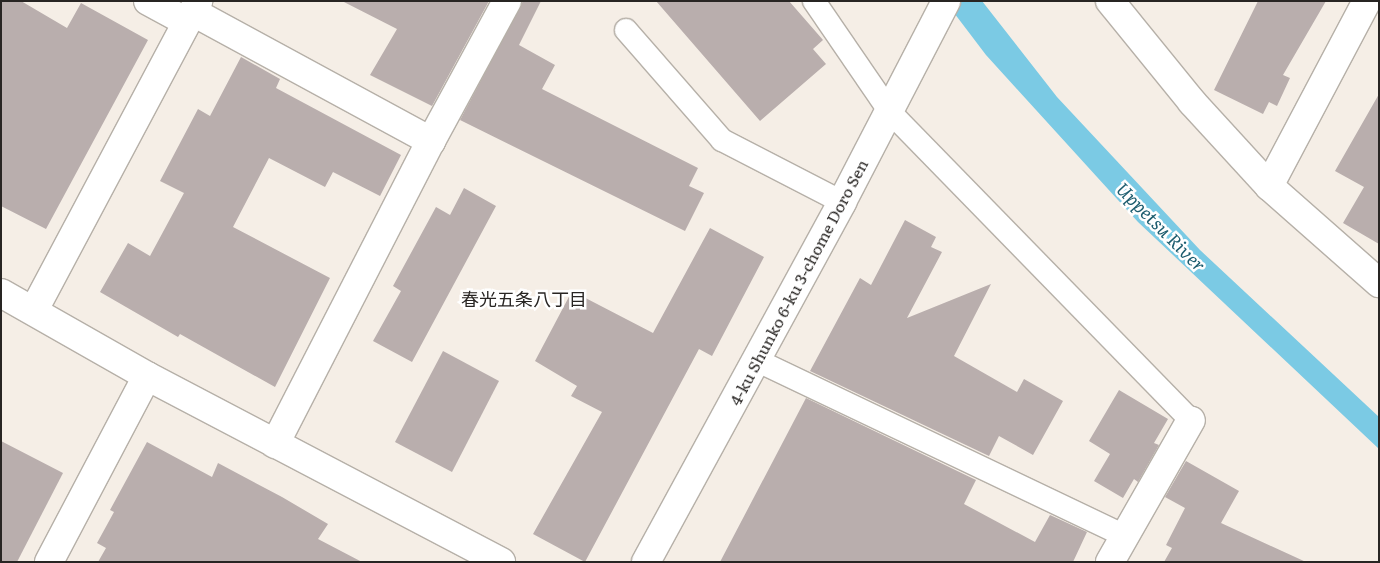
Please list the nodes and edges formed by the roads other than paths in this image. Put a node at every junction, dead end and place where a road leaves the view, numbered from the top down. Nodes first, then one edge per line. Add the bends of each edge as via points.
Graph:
1 (148, 1) edge
2 (507, 1) edge
3 (814, 1) edge
4 (946, 1) edge
5 (1110, 1) edge
6 (1366, 1) edge
7 (193, 12) edge
8 (626, 30) dead end
9 (895, 101) junction
10 (431, 141) junction
11 (1269, 186) junction
12 (842, 202) junction
13 (1379, 283) edge
14 (1, 293) edge
15 (34, 310) junction
16 (756, 360) junction
17 (147, 376) junction
18 (1191, 420) joint
19 (275, 444) junction
20 (1124, 536) junction
21 (50, 562) edge
22 (501, 562) edge
23 (646, 562) edge
24 (1110, 562) edge

1 - 7 street
2 - 10 street
3 - 9 lane
4 - 9 street, 4-ku Shunko 6-ku 3-chome Doro Sen
5 - 11 street via 1192,102
6 - 11 street
7 - 10 street
7 - 15 street
8 - 12 lane via 722,140
9 - 12 street, 4-ku Shunko 6-ku 3-chome Doro Sen
9 - 18 lane
10 - 19 street
11 - 13 street
12 - 16 street, 4-ku Shunko 6-ku 3-chome Doro Sen
14 - 15 street
15 - 17 street
16 - 20 lane
16 - 23 street, 4-ku Shunko 6-ku 3-chome Doro Sen
17 - 19 street
17 - 21 street
18 - 20 street
19 - 22 street
20 - 24 street

